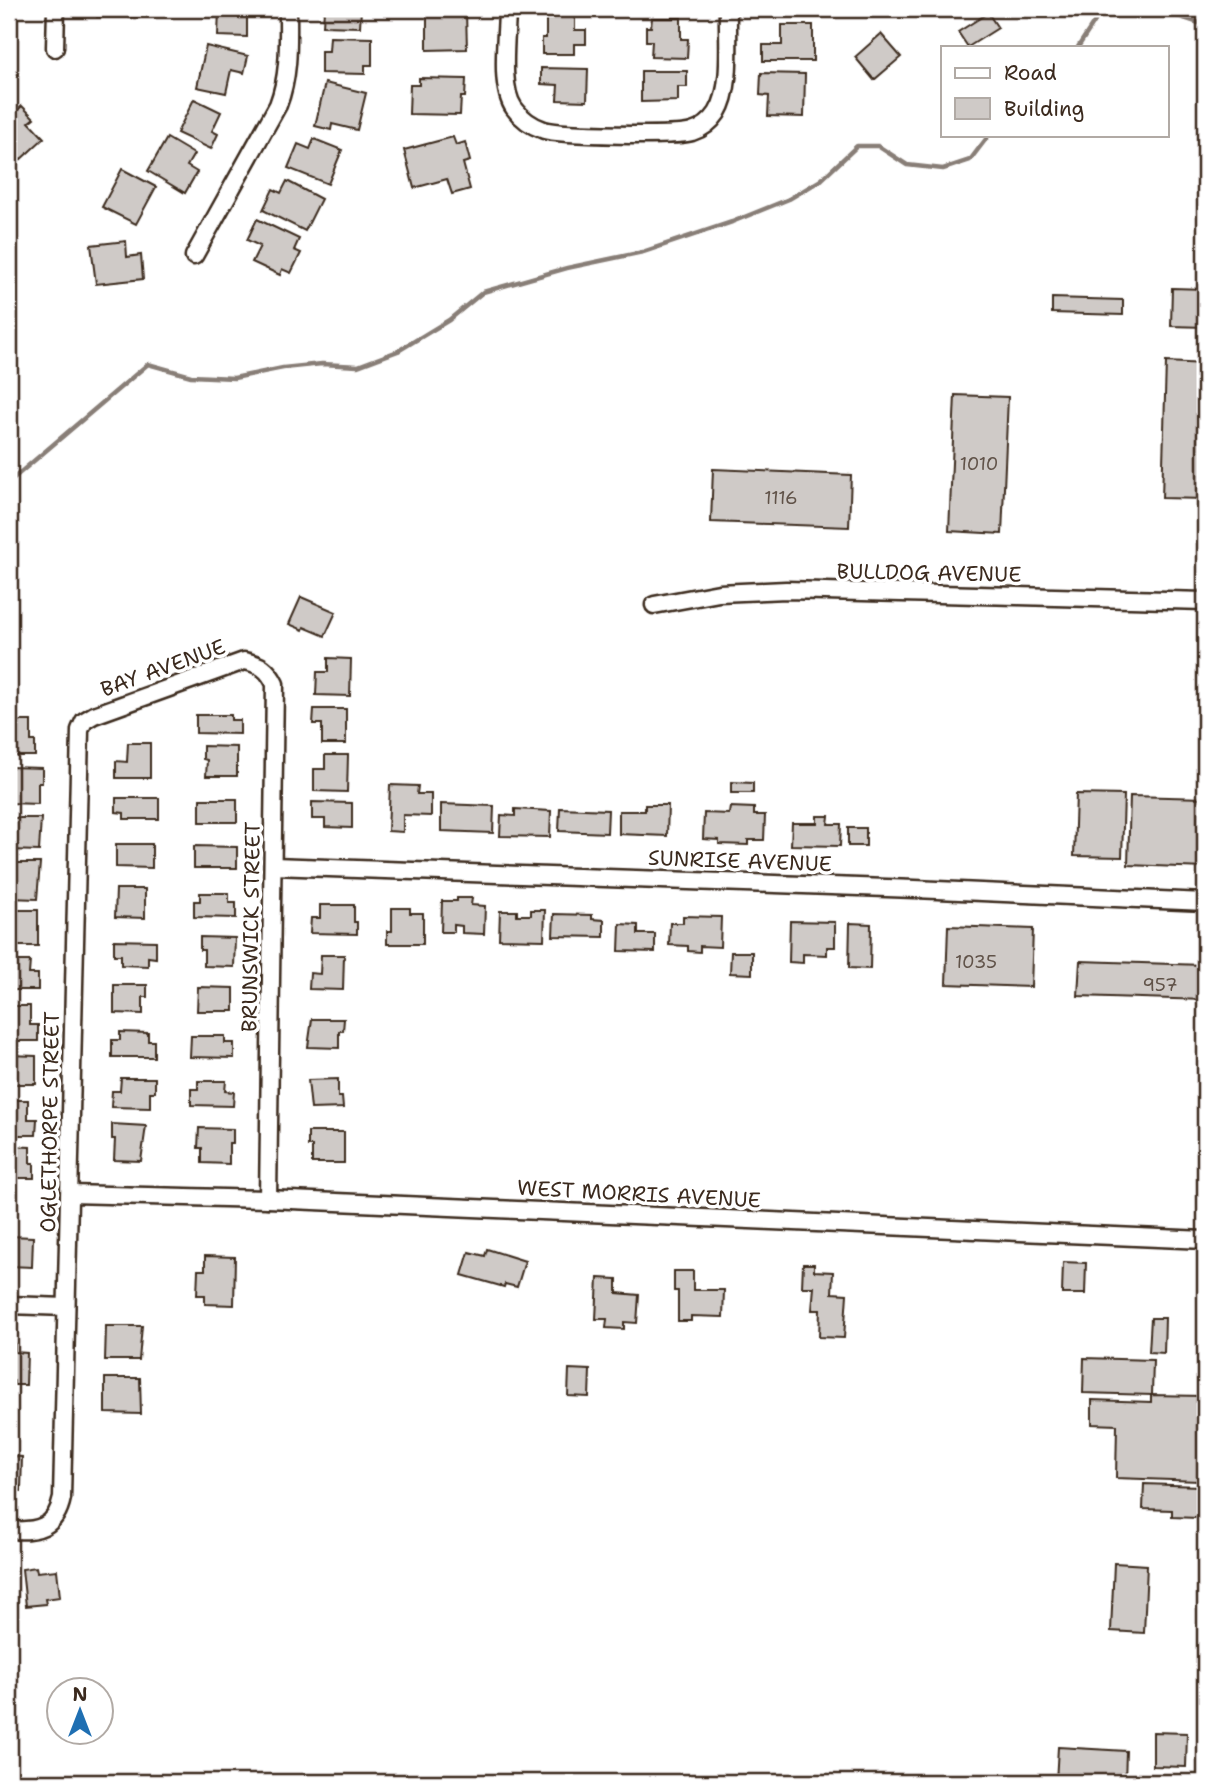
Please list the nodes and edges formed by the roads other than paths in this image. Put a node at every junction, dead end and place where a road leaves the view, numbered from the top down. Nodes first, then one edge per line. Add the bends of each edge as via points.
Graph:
1 (56, 9) edge
2 (288, 9) edge
3 (508, 9) edge
4 (728, 9) edge
5 (55, 48) dead end
6 (194, 256) dead end
7 (1205, 601) edge
8 (654, 605) dead end
9 (257, 663) joint
10 (84, 721) joint
11 (273, 866) junction
12 (1205, 902) edge
13 (70, 1194) junction
14 (268, 1199) junction
15 (1205, 1240) edge
16 (9, 1305) edge
17 (66, 1307) junction
18 (9, 1530) edge

1 - 5 street
2 - 6 street via 288,69 281,97
3 - 4 street via 508,94 525,121 563,132 673,135 708,124 722,104
7 - 8 street, BULLDOG AVENUE via 786,590 719,593
9 - 10 street, BAY AVENUE via 243,661
9 - 11 street, BRUNSWICK STREET via 275,684
10 - 13 street, OGLETHORPE STREET via 79,741
11 - 12 street, SUNRISE AVENUE
11 - 14 street, BRUNSWICK STREET
13 - 14 street, WEST MORRIS AVENUE
13 - 17 street, OGLETHORPE STREET
14 - 15 street, WEST MORRIS AVENUE
16 - 17 street
17 - 18 street, OGLETHORPE STREET via 60,1511 52,1522 36,1529

